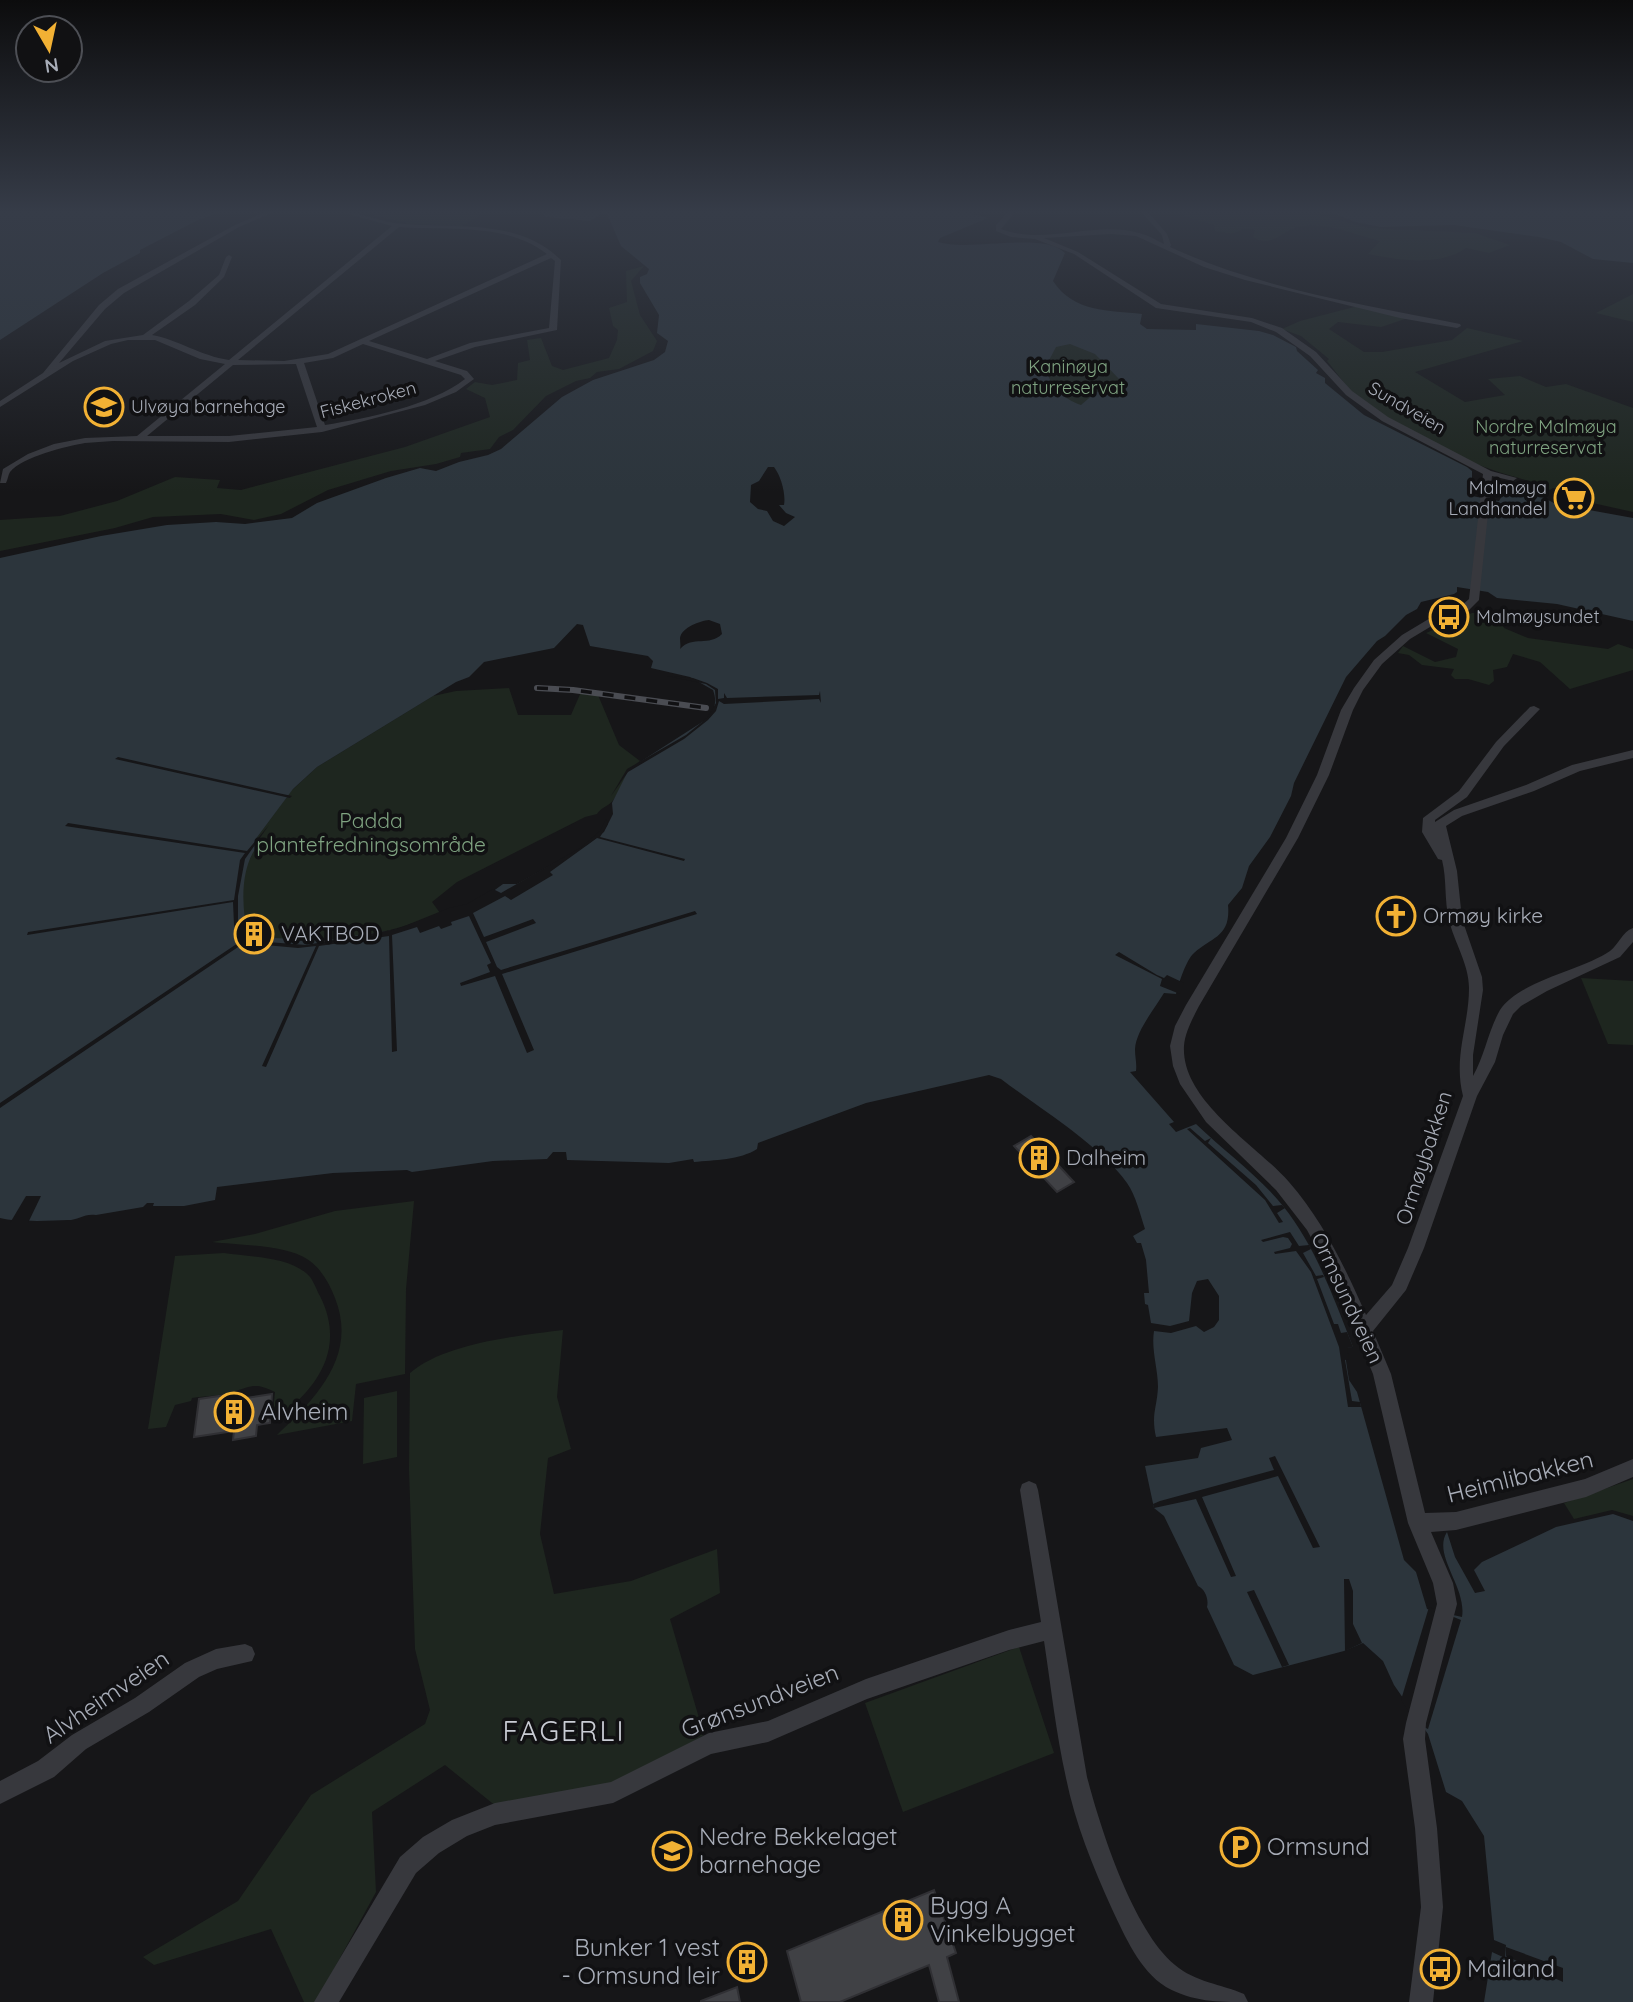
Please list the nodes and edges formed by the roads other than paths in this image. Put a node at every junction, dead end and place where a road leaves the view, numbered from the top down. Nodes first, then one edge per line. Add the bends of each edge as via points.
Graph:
1 (104, 305) edge
2 (189, 305) edge
3 (300, 305) edge
4 (443, 305) edge
5 (555, 305) edge
6 (1158, 305) edge
7 (1356, 305) edge
8 (1457, 326) dead end
9 (146, 336) junction
10 (364, 342) junction
11 (299, 360) junction
12 (429, 361) junction
13 (231, 362) junction
14 (46, 376) junction
15 (0, 405) edge
16 (323, 429) junction
17 (140, 437) junction
18 (1488, 473) junction
19 (3, 481) dead end
20 (1486, 486) junction
21 (1534, 709) dead end
22 (1633, 754) edge
23 (1449, 862) junction
24 (1633, 933) edge
25 (1628, 949) edge
26 (1470, 1096) junction
27 (1364, 1329) junction
28 (1633, 1468) edge
29 (1029, 1490) dead end
30 (1418, 1523) junction
31 (1051, 1629) junction
32 (245, 1654) dead end
33 (0, 1793) edge
34 (326, 2002) edge
35 (1236, 2002) edge
36 (1421, 2002) edge

1 - 14 street
2 - 9 street
3 - 13 street
4 - 10 street
5 - 12 street via 553,330 473,345
6 - 18 street, Sundveien via 1252,320 1279,330 1313,354 1369,409
7 - 8 street
9 - 13 street
9 - 14 street via 99,347
10 - 11 street via 330,356
10 - 12 street, Fiskekroken
11 - 13 street
11 - 16 street
12 - 16 street, Fiskekroken via 470,379 402,410
13 - 17 street
14 - 15 street
16 - 17 street, Fiskekroken via 228,439
17 - 19 street, Fiskekroken via 93,438 46,450 12,466
18 - 20 street
18 - 20 street, Sundveien via 1513,478 1502,485
20 - 27 street, Ormsundveien via 1472,599 1406,637 1378,662 1357,690 1292,838 1193,1004 1177,1046 1180,1066 1198,1101 1282,1185 1313,1225
21 - 23 street via 1500,744 1463,794 1429,818 1430,839
22 - 23 street, Ormøybakken via 1577,768 1443,821 1439,825
23 - 26 street, Ormøybakken via 1455,919 1476,990 1466,1055
24 - 25 street
25 - 26 street via 1516,1002 1507,1011
26 - 27 street, Ormøybakken via 1398,1290
27 - 30 street, Ormsundveien via 1385,1385
28 - 30 street, Heimlibakken via 1586,1488 1456,1521
29 - 31 street
30 - 36 street, Ormsundveien via 1447,1604 1416,1723 1415,1754 1432,1907
31 - 34 street, Grønsundveien via 866,1689 768,1731 709,1744 613,1792 495,1814 460,1828 408,1865
31 - 35 street via 1086,1818 1148,1956 1167,1975
32 - 33 street, Alvheimveien via 192,1670 79,1742 46,1769

